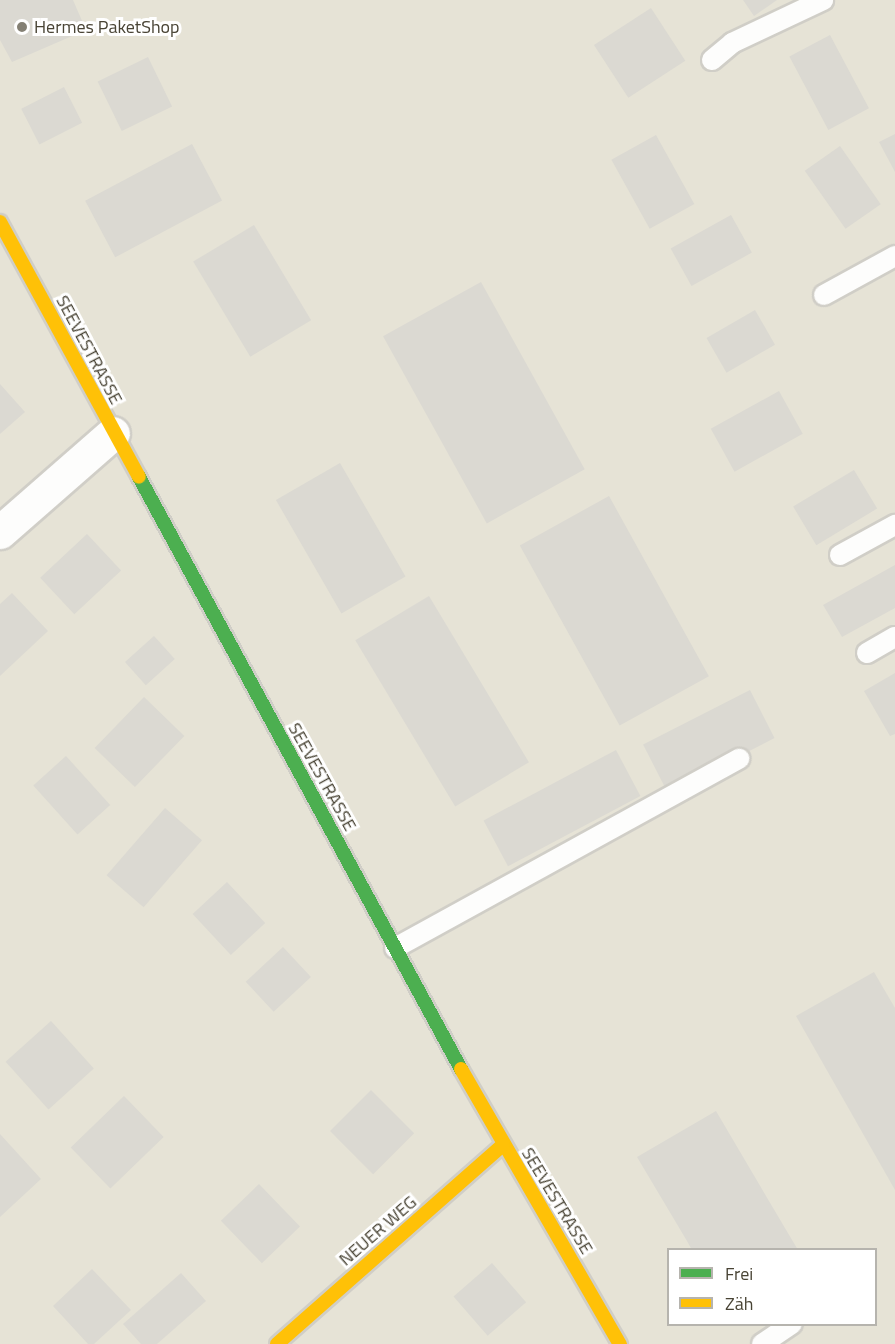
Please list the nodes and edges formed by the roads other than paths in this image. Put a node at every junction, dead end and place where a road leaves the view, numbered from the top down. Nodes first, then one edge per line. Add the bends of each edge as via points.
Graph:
1 (823, 0) edge
2 (712, 60) dead end
3 (0, 222) edge
4 (895, 256) edge
5 (824, 295) dead end
6 (113, 433) junction
7 (895, 525) edge
8 (0, 532) edge
9 (840, 555) dead end
10 (895, 637) edge
11 (867, 653) dead end
12 (740, 759) dead end
13 (395, 948) junction
14 (503, 1145) junction
15 (789, 1326) edge
16 (277, 1344) edge
17 (620, 1344) edge
18 (762, 1344) edge

1 - 2 lane via 732,43
3 - 6 street, SEEVESTRASSE
4 - 5 lane
6 - 8 street
6 - 13 street, SEEVESTRASSE
7 - 9 lane
10 - 11 lane
12 - 13 lane
13 - 14 street, SEEVESTRASSE
14 - 16 street, NEUER WEG
14 - 17 street, SEEVESTRASSE
15 - 18 lane

